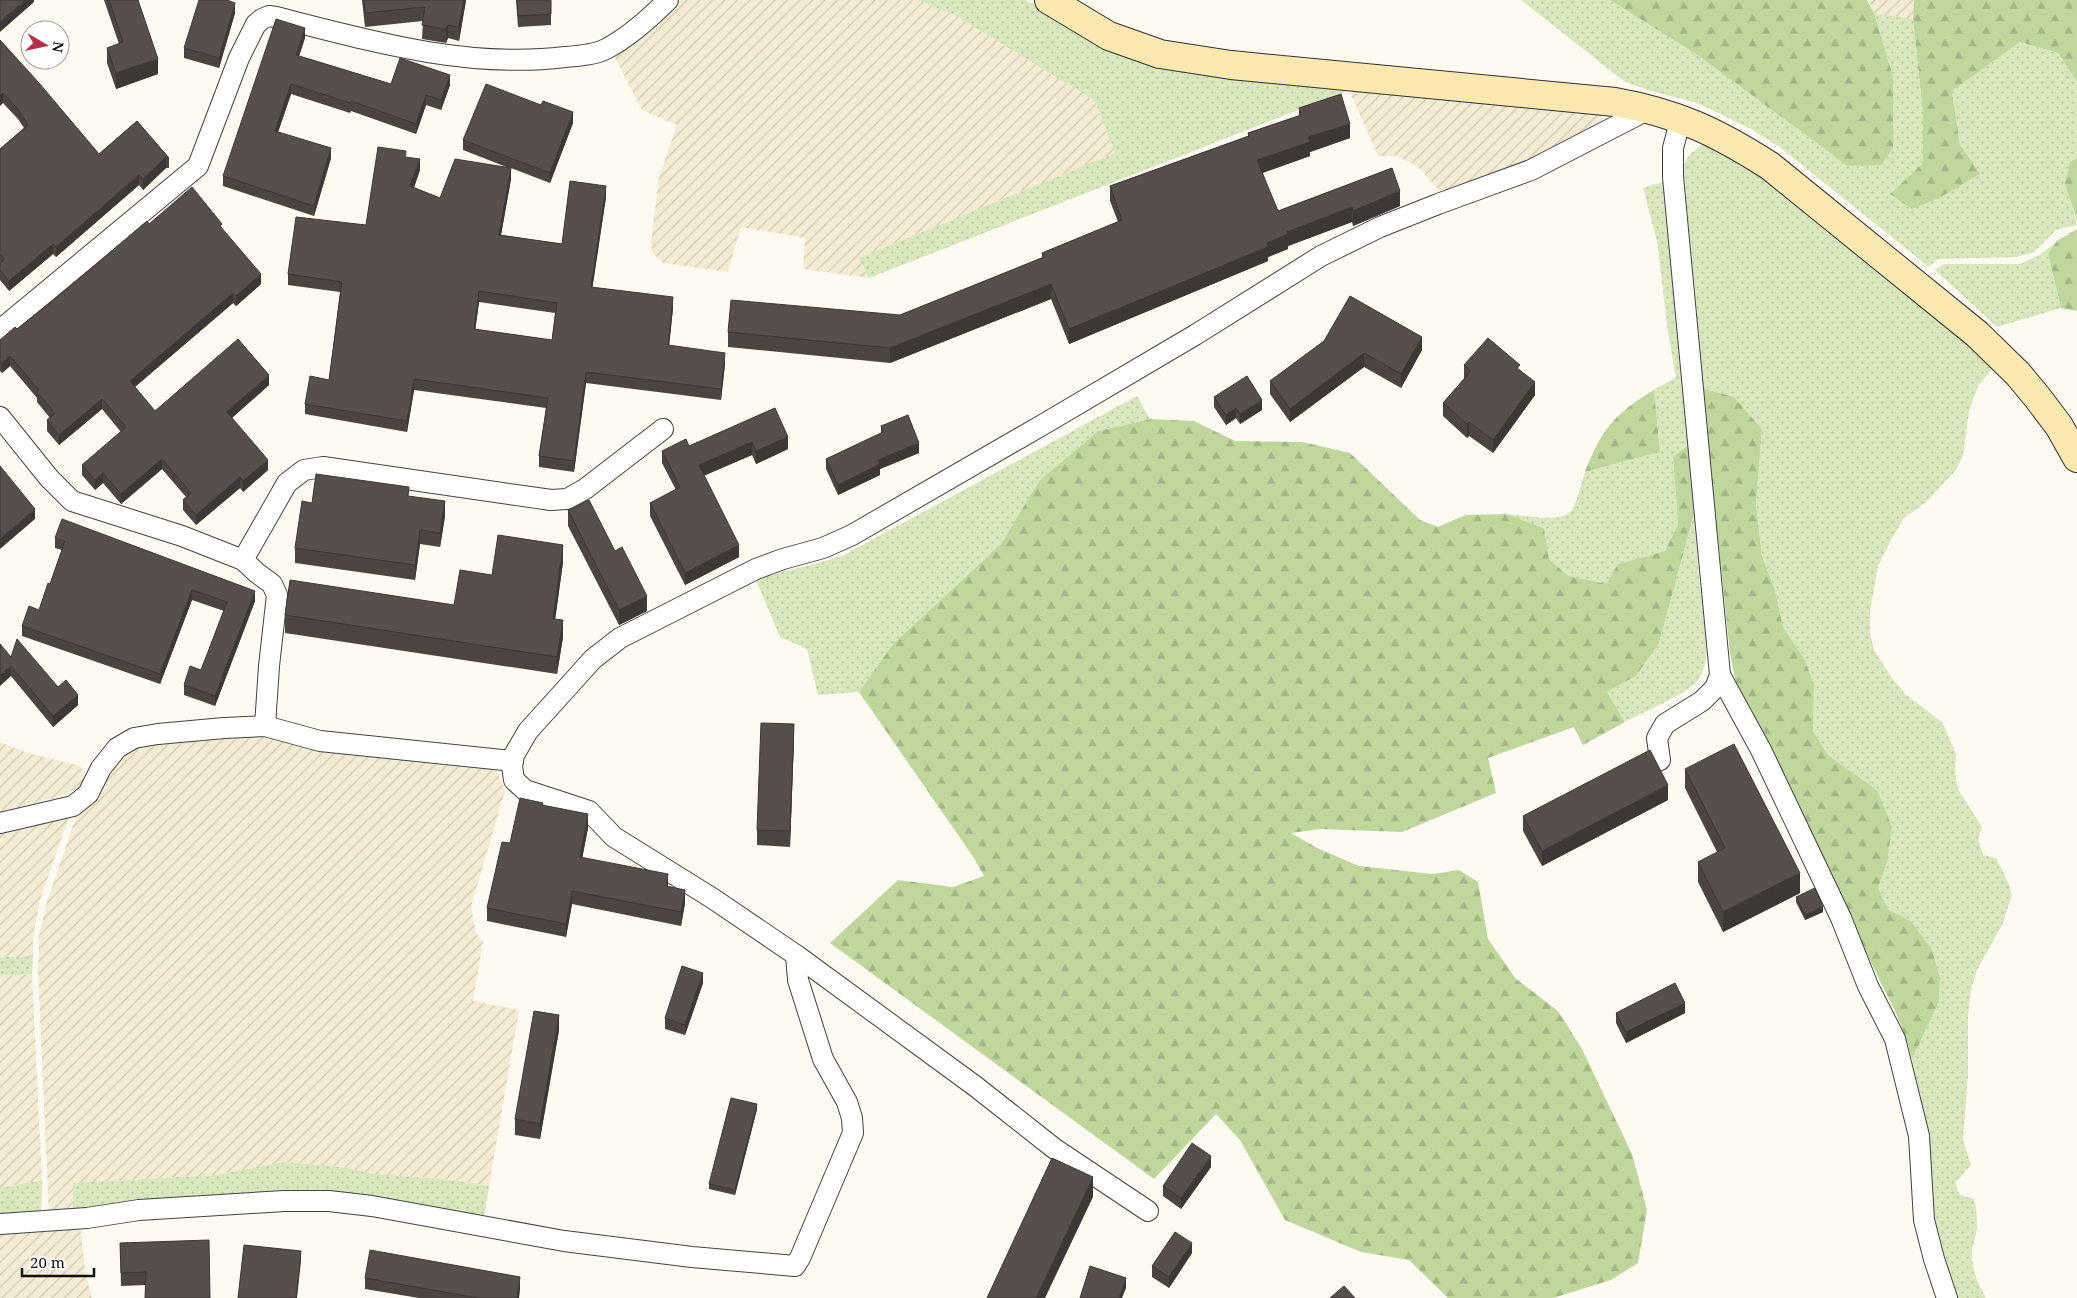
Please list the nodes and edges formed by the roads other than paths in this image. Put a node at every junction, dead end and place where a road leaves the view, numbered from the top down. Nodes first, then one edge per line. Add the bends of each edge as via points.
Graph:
1 (668, 0) edge
2 (1049, 0) edge
3 (1651, 108) junction
4 (1681, 118) junction
5 (0, 330) edge
6 (0, 418) edge
7 (663, 429) dead end
8 (2077, 458) edge
9 (243, 560) junction
10 (1720, 675) junction
11 (265, 726) junction
12 (1660, 760) dead end
13 (513, 761) junction
14 (0, 824) edge
15 (796, 956) junction
16 (1148, 1211) dead end
17 (0, 1224) edge
18 (1947, 1298) edge

1 - 5 street via 652,16 605,49 545,60 447,56 276,17 262,19 238,58 198,166
2 - 3 street via 1109,36 1170,56
3 - 4 street
3 - 13 street via 1531,170 1388,224 1321,256 1086,400 852,535 823,548 756,569 620,638 594,659 528,731
4 - 8 street via 1739,146 1770,166 1977,334 2037,397
4 - 10 street via 1673,148 1673,177
6 - 9 street via 72,501 182,536
7 - 9 street via 585,489 566,499 551,500 323,467 304,470 287,483
9 - 11 street via 272,584 277,594
10 - 12 street via 1715,688 1702,701 1666,724 1657,738
10 - 18 street via 1761,750 1895,1039 1919,1136 1924,1220
11 - 13 street via 320,741
11 - 14 street via 134,738 116,748 88,794 73,806
13 - 15 street via 514,780 525,790 588,811 614,837 712,898
15 - 16 street via 975,1086 1055,1149
15 - 17 street via 798,980 823,1059 847,1102 853,1133 795,1266 564,1241 329,1201 140,1210 88,1218

